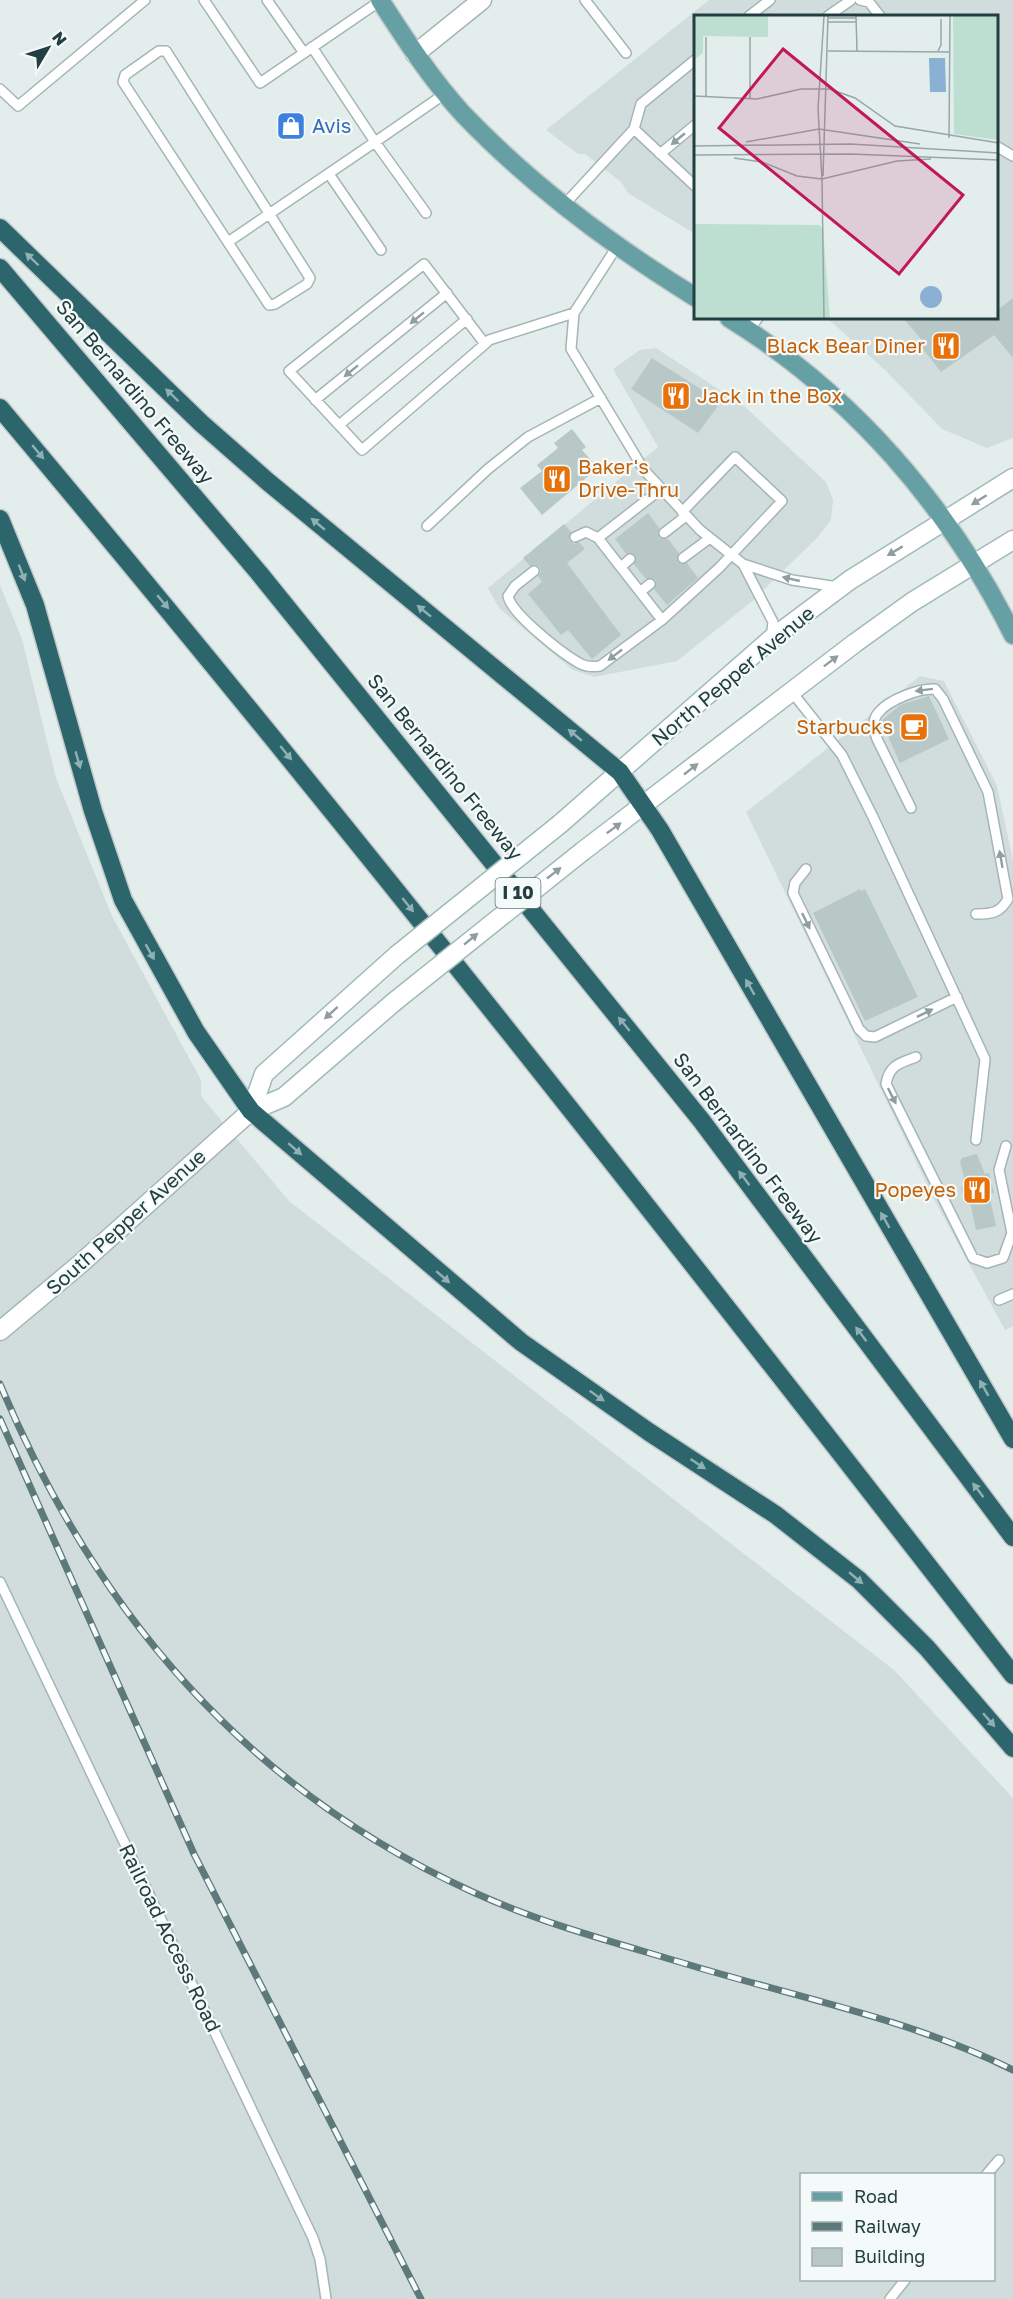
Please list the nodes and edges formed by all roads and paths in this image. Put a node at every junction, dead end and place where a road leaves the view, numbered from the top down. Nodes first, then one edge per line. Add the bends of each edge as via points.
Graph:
1 (145, 0) edge
2 (204, 0) edge
3 (267, 0) edge
4 (482, 0) edge
5 (585, 0) edge
6 (770, 0) edge
7 (851, 0) edge
8 (860, 0) edge
9 (380, 1) edge
10 (750, 15) edge
11 (829, 15) edge
12 (879, 15) edge
13 (308, 50) junction
14 (626, 53) dead end
15 (415, 54) junction
16 (694, 61) edge
17 (0, 89) edge
18 (446, 93) junction
19 (694, 126) edge
20 (633, 129) junction
21 (375, 142) junction
22 (998, 147) edge
23 (660, 153) junction
24 (1013, 156) edge
25 (329, 174) junction
26 (694, 185) edge
27 (564, 205) junction
28 (426, 213) dead end
29 (270, 214) junction
30 (0, 228) edge
31 (228, 242) junction
32 (618, 245) junction
33 (381, 250) dead end
34 (0, 268) edge
35 (447, 293) junction
36 (694, 296) edge
37 (574, 313) junction
38 (466, 320) junction
39 (737, 320) edge
40 (754, 324) edge
41 (485, 344) junction
42 (601, 398) junction
43 (315, 400) junction
44 (0, 408) edge
45 (339, 426) junction
46 (1013, 478) edge
47 (661, 489) junction
48 (684, 514) junction
49 (0, 519) edge
50 (945, 521) junction
51 (427, 526) dead end
52 (664, 533) dead end
53 (575, 537) dead end
54 (598, 537) junction
55 (710, 538) junction
56 (1013, 540) edge
57 (731, 554) junction
58 (683, 558) dead end
59 (630, 559) dead end
60 (743, 564) junction
61 (973, 566) junction
62 (621, 567) junction
63 (534, 571) dead end
64 (650, 584) dead end
65 (840, 587) junction
66 (640, 592) junction
67 (662, 620) junction
68 (1013, 635) edge
69 (771, 639) junction
70 (790, 691) junction
71 (620, 772) junction
72 (645, 805) junction
73 (911, 808) dead end
74 (806, 869) dead end
75 (470, 896) joint
76 (976, 914) dead end
77 (957, 998) junction
78 (916, 1057) dead end
79 (251, 1111) junction
80 (976, 1140) dead end
81 (1006, 1146) dead end
82 (1013, 1294) edge
83 (999, 1300) dead end
84 (0, 1331) edge
85 (1013, 1439) edge
86 (1013, 1537) edge
87 (0, 1582) edge
88 (1013, 1675) edge
89 (1013, 1748) edge
90 (999, 2160) dead end
91 (989, 2173) edge
92 (904, 2281) edge
93 (326, 2299) edge
94 (891, 2299) edge

1 - 17 lane via 18,106
2 - 13 lane via 260,83
3 - 13 lane
4 - 15 main road
5 - 14 lane
6 - 10 lane
7 - 11 lane
8 - 12 lane via 869,2
9 - 13 lane
9 - 15 main road
13 - 21 lane
15 - 18 main road
16 - 20 lane via 641,104
18 - 21 lane
18 - 27 main road via 513,164
19 -> 23 lane
20 - 23 lane
20 - 27 lane
21 - 25 lane
21 - 28 lane
22 - 24 lane
23 - 26 lane
25 - 29 lane
25 - 33 lane
27 - 32 main road
29 - 31 lane
29 - 31 lane via 310,278 307,284 269,305
29 - 31 lane via 166,51 159,51 125,75 123,82
71 -> 30 highway via 250,467
32 - 36 main road
32 - 37 lane
86 -> 34 highway, San Bernardino Freeway / I 10 via 701,1120 259,573
35 - 38 lane
35 -> 43 lane
35 - 43 lane via 424,264 289,371
37 - 41 lane via 501,334
37 - 42 lane via 571,349
38 - 41 lane
38 - 45 lane
39 - 40 main road
40 - 50 main road via 857,417
41 - 45 lane via 362,450
42 - 47 lane
42 - 51 lane via 528,437
43 - 45 lane
44 -> 88 highway via 188,631 624,1174
46 -> 50 main road, North Pepper Avenue
47 - 48 lane
47 - 54 lane
48 - 52 lane
48 - 55 lane
48 - 57 lane via 735,457 782,501
49 -> 79 highway via 35,605 93,811 123,900 191,1023
50 - 61 main road
50 -> 65 main road, North Pepper Avenue
53 - 54 lane via 586,532
54 - 62 lane
55 - 57 lane
55 - 58 lane
56 - 61 main road
57 - 60 lane
57 - 67 lane
59 - 62 lane
65 -> 60 lane via 792,580
60 - 69 lane via 773,622
61 - 68 main road
70 -> 61 main road via 912,602
62 - 66 lane
67 -> 63 lane via 600,666 582,665 527,623 509,602 514,586
64 - 66 lane
65 - 69 main road, North Pepper Avenue
66 - 67 lane
69 - 71 main road, North Pepper Avenue
72 -> 70 main road
70 - 77 lane via 842,755
71 - 72 highway
71 - 75 main road, North Pepper Avenue, bridge
79 -> 72 main road, South Pepper Avenue, bridge via 284,1097 492,922
85 -> 72 highway
76 -> 73 lane via 992,914 1008,899 988,792 943,699 934,689 912,692 879,712 874,720 873,730
74 -> 77 lane via 795,883 793,893 866,1036 875,1037
75 -> 79 main road, South Pepper Avenue, bridge via 374,974 264,1074
77 - 80 lane via 985,1059
78 -> 81 lane via 897,1064 888,1073 886,1084 973,1258 987,1263 1004,1258 1011,1233 999,1170
79 - 84 main road, South Pepper Avenue
79 -> 89 highway via 521,1342 776,1515 859,1580 927,1648
82 - 83 lane
87 - 93 lane, Railroad Access Road via 313,2238
90 - 91 lane
92 - 94 lane

